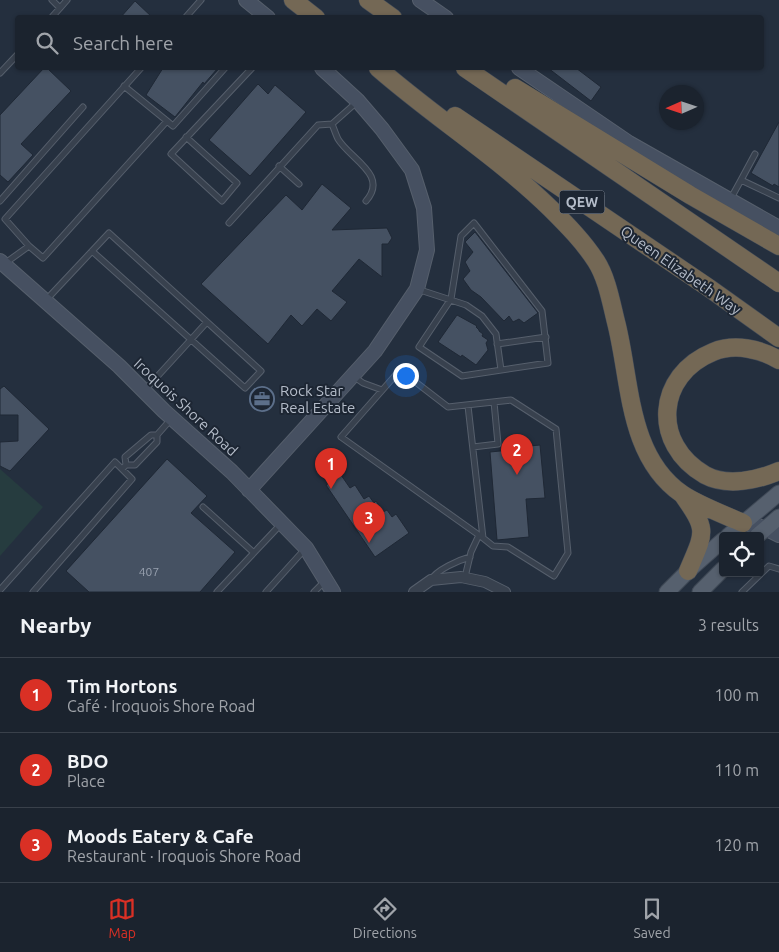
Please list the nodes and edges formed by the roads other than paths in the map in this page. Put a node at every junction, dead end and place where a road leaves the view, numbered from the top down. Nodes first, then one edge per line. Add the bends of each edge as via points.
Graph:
1 (52, 0) edge
2 (67, 0) edge
3 (201, 0) edge
4 (246, 0) edge
5 (293, 0) edge
6 (368, 0) edge
7 (420, 0) edge
8 (60, 8) junction
9 (54, 15) edge
10 (188, 15) edge
11 (264, 15) edge
12 (312, 15) edge
13 (389, 15) edge
14 (442, 15) edge
15 (15, 57) edge
16 (1, 70) edge
17 (139, 70) edge
18 (222, 70) edge
19 (250, 70) edge
20 (324, 70) edge
21 (380, 70) edge
22 (387, 70) edge
23 (468, 70) edge
24 (484, 70) edge
25 (522, 70) edge
26 (124, 86) junction
27 (358, 101) junction
28 (83, 107) dead end
29 (167, 121) junction
30 (332, 124) junction
31 (186, 137) junction
32 (755, 154) dead end
33 (279, 166) junction
34 (741, 180) junction
35 (299, 184) dead end
36 (779, 198) edge
37 (730, 200) junction
38 (0, 201) edge
39 (366, 201) dead end
40 (229, 223) dead end
41 (779, 228) edge
42 (28, 246) junction
43 (779, 246) edge
44 (92, 252) junction
45 (2, 263) edge
46 (779, 283) edge
47 (417, 289) junction
48 (451, 299) junction
49 (44, 301) junction
50 (207, 322) junction
51 (546, 337) junction
52 (779, 338) edge
53 (191, 340) junction
54 (497, 344) junction
55 (779, 360) edge
56 (500, 370) junction
57 (353, 376) junction
58 (382, 390) junction
59 (144, 391) junction
60 (494, 402) junction
61 (468, 406) junction
62 (172, 418) junction
63 (158, 435) junction
64 (473, 447) junction
65 (124, 467) junction
66 (779, 470) edge
67 (249, 490) junction
68 (779, 493) edge
69 (682, 494) junction
70 (203, 507) dead end
71 (779, 518) edge
72 (282, 523) junction
73 (743, 523) junction
74 (733, 532) edge
75 (761, 532) edge
76 (764, 532) edge
77 (779, 535) edge
78 (481, 536) junction
79 (719, 544) edge
80 (306, 548) junction
81 (253, 552) junction
82 (470, 557) junction
83 (779, 569) edge
84 (688, 571) junction
85 (719, 574) edge
86 (465, 578) junction
87 (326, 580) junction
88 (431, 580) junction
89 (0, 590) edge
90 (33, 592) edge
91 (217, 592) edge
92 (266, 592) edge
93 (314, 592) edge
94 (333, 592) edge
95 (414, 592) edge
96 (505, 592) edge
97 (668, 592) edge
98 (700, 592) edge
99 (742, 592) edge

1 - 8 lane
2 - 8 lane
3 - 10 lane
4 - 11 street
5 - 12 highway
6 - 13 highway
7 - 14 street
8 - 9 lane
15 - 16 lane
17 - 26 lane
18 - 29 lane via 173,126
19 - 31 lane
20 - 27 street
21 - 69 highway via 528,186 576,234 597,262 610,295 641,440 650,461 662,477
22 - 52 highway, Queen Elizabeth Way / QEW
23 - 46 highway
24 - 43 highway
25 - 37 street via 629,143
26 - 29 lane
26 - 42 lane via 6,219
27 - 30 lane
27 - 47 street via 412,170 424,208 427,250
28 - 38 lane
29 - 42 lane via 43,258
30 - 33 lane via 318,125
30 - 39 lane via 339,140 366,168 371,178 374,186
31 - 31 lane via 237,183 222,200 171,154
32 - 34 lane
33 - 35 lane
33 - 40 lane
34 - 36 lane
34 - 37 lane
37 - 41 street
42 - 45 lane
44 - 49 lane
44 - 50 lane via 109,233
44 - 53 lane
45 - 49 street, Iroquois Shore Road
47 - 48 lane
47 - 57 street via 375,351
48 - 51 lane via 461,236 474,223 542,311
48 - 54 lane via 482,316 496,334
48 - 56 lane via 419,347 462,376
49 - 59 street, Iroquois Shore Road
50 - 53 lane
50 - 53 lane via 261,371 245,388
51 - 54 lane
51 - 56 lane via 548,363
53 - 59 lane
54 - 56 lane
55 - 66 highway via 752,349 724,349 702,356 691,363 675,382 668,424 671,438 681,454 706,476 741,482
57 - 58 lane via 363,384
57 - 67 street
58 - 61 lane via 400,370 448,407
58 - 78 lane via 341,437
59 - 62 street, Iroquois Shore Road
60 - 61 lane
60 - 64 lane via 498,444
60 - 78 lane via 511,400 556,429 568,552 554,576 508,547 493,546
61 - 64 lane
62 - 63 lane
62 - 67 street, Iroquois Shore Road
63 - 65 lane via 157,442 135,465
63 - 65 lane via 151,435 125,457
64 - 78 lane
65 - 89 lane via 115,462
65 - 90 lane via 132,479
67 - 72 street, Iroquois Shore Road
68 - 73 main road
69 - 73 highway
69 - 84 highway via 700,522 702,533
70 - 81 lane
71 - 75 main road
72 - 80 street, Iroquois Shore Road
72 - 81 lane
73 - 74 main road
73 - 75 street
76 - 77 street
78 - 82 lane
79 - 84 main road
80 - 87 street, Iroquois Shore Road
80 - 92 lane
81 - 91 lane
82 - 86 lane
82 - 88 lane via 434,574
83 - 99 lane via 769,566
84 - 97 main road
85 - 98 main road
86 - 88 street
86 - 96 street via 485,582
87 - 93 lane
87 - 94 street, Iroquois Shore Road
88 - 95 street

